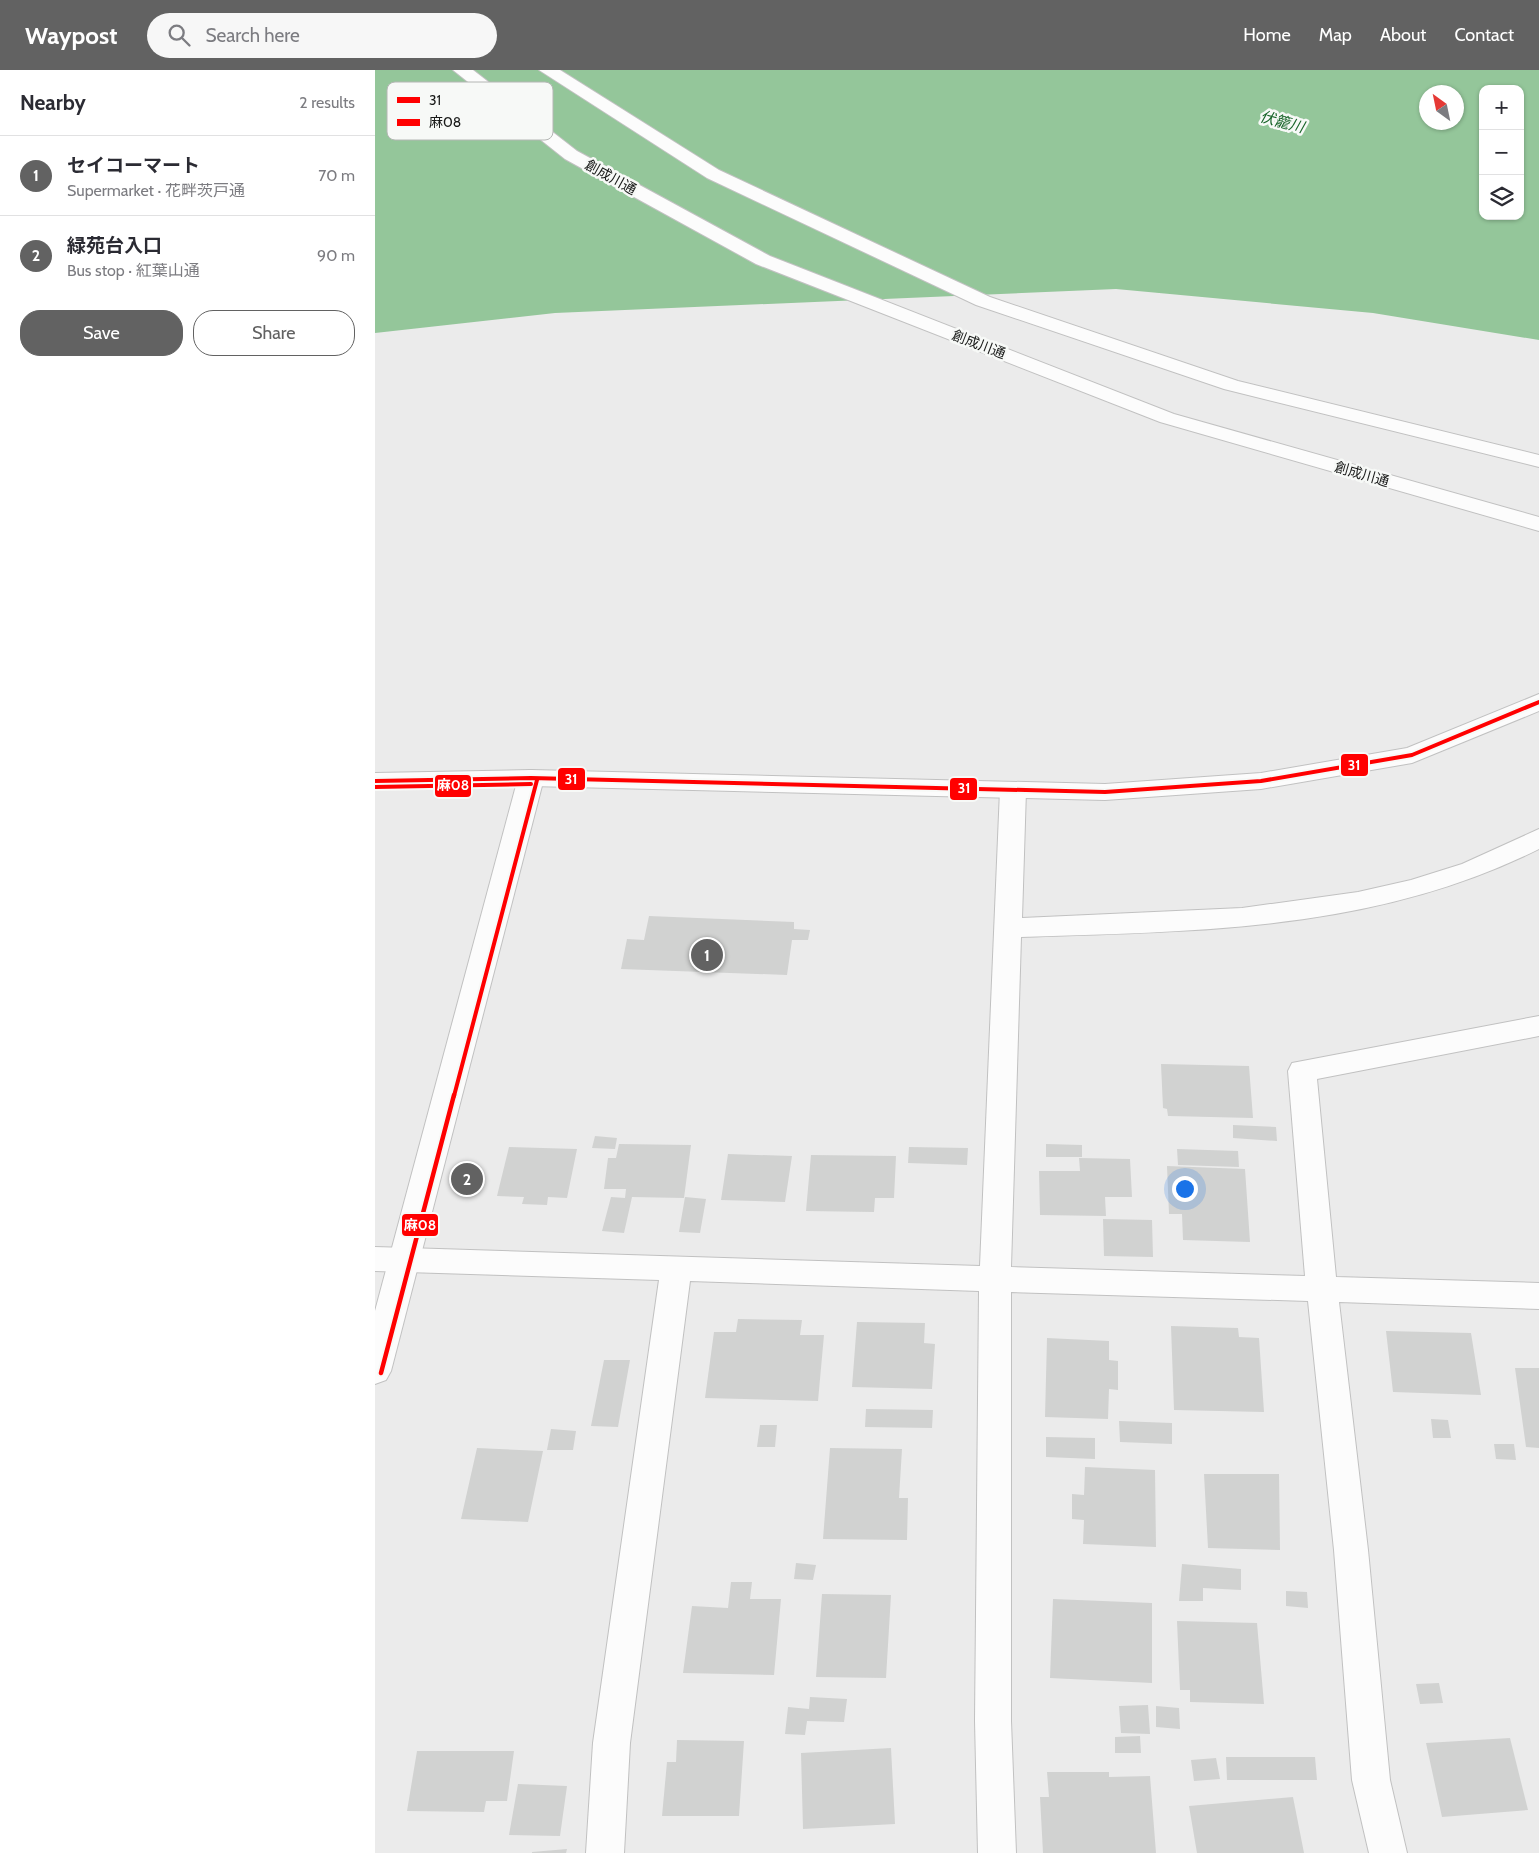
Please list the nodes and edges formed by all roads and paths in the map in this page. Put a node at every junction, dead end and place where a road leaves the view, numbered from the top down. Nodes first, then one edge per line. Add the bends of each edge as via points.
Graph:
1 (462, 70) edge
2 (548, 70) edge
3 (477, 82) edge
4 (552, 140) edge
5 (1539, 461) edge
6 (1539, 524) edge
7 (1539, 702) edge
8 (531, 778) junction
9 (375, 781) edge
10 (1013, 790) junction
11 (1539, 838) edge
12 (1008, 928) junction
13 (1539, 1026) edge
14 (389, 1260) edge
15 (677, 1269) junction
16 (995, 1279) junction
17 (1322, 1290) junction
18 (1539, 1296) edge
19 (375, 1371) edge
20 (605, 1853) edge
21 (997, 1853) edge
22 (1388, 1853) edge

1 - 3 main road, 創成川通
2 - 5 main road via 713,174 974,297 1231,385
4 - 6 main road, 創成川通 via 571,155 763,260 1167,418
7 - 10 main road via 1412,755 1261,781 1105,792
8 - 9 main road
8 - 10 main road
8 - 14 main road
10 - 12 main road
11 - 12 main road via 1471,870 1341,906 1222,919
12 - 16 main road
13 - 17 main road via 1302,1071
14 - 15 main road
14 - 19 main road
15 - 16 main road
15 - 20 main road via 616,1695 605,1803
16 - 17 main road
16 - 21 main road via 993,1721
17 - 18 main road
17 - 22 main road via 1351,1550 1371,1780

